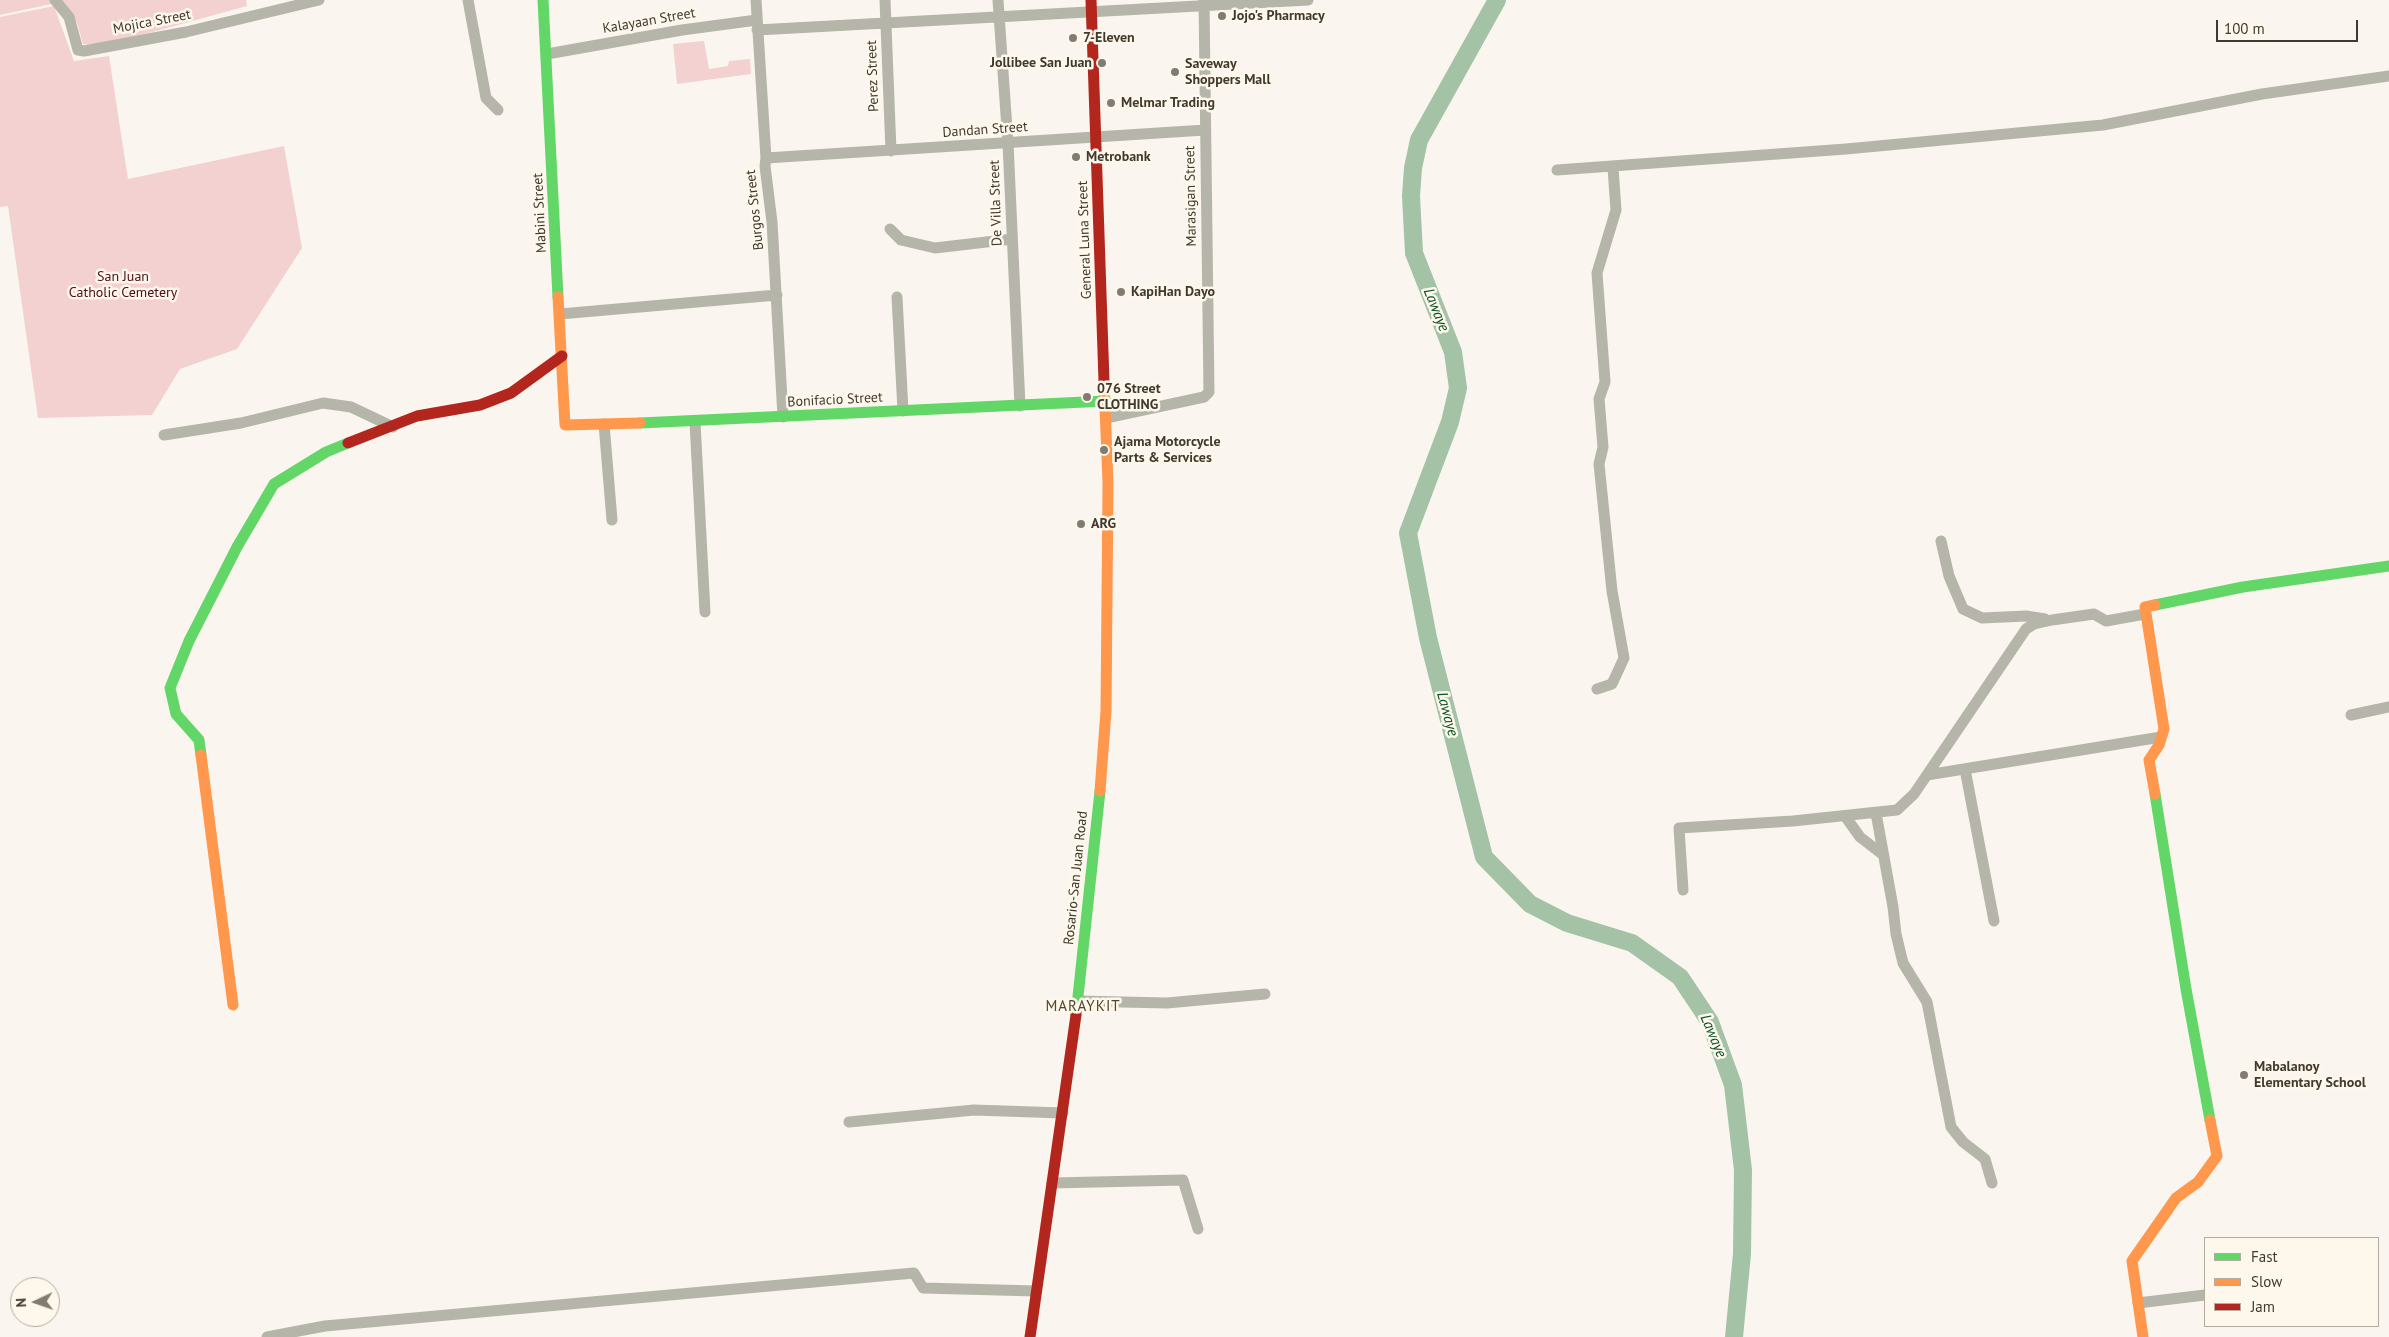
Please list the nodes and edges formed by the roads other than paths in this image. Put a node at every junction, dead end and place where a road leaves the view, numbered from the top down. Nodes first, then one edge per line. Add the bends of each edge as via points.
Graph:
1 (55, 0) edge
2 (315, 0) edge
3 (468, 0) edge
4 (543, 0) edge
5 (756, 0) edge
6 (885, 0) edge
7 (998, 0) edge
8 (1091, 0) edge
9 (1308, 0) edge
10 (1204, 3) edge
11 (1091, 13) junction
12 (999, 17) junction
13 (886, 24) junction
14 (757, 25) junction
15 (547, 54) junction
16 (2389, 76) edge
17 (498, 110) dead end
18 (1205, 130) junction
19 (1097, 136) junction
20 (1008, 143) junction
21 (890, 151) junction
22 (766, 158) junction
23 (1613, 168) junction
24 (1557, 170) dead end
25 (890, 229) dead end
26 (1012, 239) junction
27 (777, 295) junction
28 (897, 297) dead end
29 (560, 314) junction
30 (562, 356) junction
31 (1106, 401) junction
32 (1020, 406) junction
33 (903, 411) junction
34 (783, 417) junction
35 (1106, 418) junction
36 (695, 422) junction
37 (604, 424) junction
38 (565, 425) joint
39 (393, 427) junction
40 (164, 435) dead end
41 (612, 520) dead end
42 (1941, 541) dead end
43 (2389, 566) edge
44 (705, 612) dead end
45 (2145, 614) junction
46 (2052, 620) junction
47 (1596, 689) dead end
48 (2389, 707) edge
49 (2351, 715) dead end
50 (2161, 737) junction
51 (1965, 769) junction
52 (1927, 775) junction
53 (1876, 813) junction
54 (1845, 816) junction
55 (1882, 854) junction
56 (1683, 890) dead end
57 (1994, 921) dead end
58 (1265, 994) dead end
59 (1078, 1001) junction
60 (233, 1005) dead end
61 (1062, 1113) junction
62 (849, 1122) dead end
63 (1992, 1182) dead end
64 (1052, 1183) junction
65 (1198, 1229) dead end
66 (1036, 1291) junction
67 (2204, 1295) edge
68 (2138, 1303) junction
69 (267, 1337) edge
70 (1030, 1337) edge
71 (2143, 1337) edge

1 - 2 street, Mojica Street via 69,17 78,50 186,32
3 - 17 street via 486,98
4 - 15 street, Mabini Street
5 - 14 street, Burgos Street
6 - 13 street, Perez Street
7 - 12 street, De Villa Street
8 - 11 street, General Luna Street
9 - 10 street, Kalayaan Street
10 - 11 street, Kalayaan Street
10 - 18 street, Marasigan Street
11 - 12 street, Kalayaan Street
11 - 19 street, General Luna Street
12 - 13 street, Kalayaan Street
12 - 20 street, De Villa Street
13 - 14 street, Kalayaan Street
13 - 21 street, Perez Street
14 - 15 street, Kalayaan Street via 682,30
14 - 22 street, Burgos Street
15 - 29 street, Mabini Street
16 - 23 street via 2262,94 2103,125
18 - 19 street, Dandan Street
18 - 35 street, Marasigan Street via 1209,392 1204,397
19 - 20 street, Dandan Street
19 - 31 street, General Luna Street
20 - 21 street, Dandan Street
20 - 26 street, De Villa Street
21 - 22 street, Dandan Street
22 - 27 street, Burgos Street via 764,166
23 - 24 street
23 - 47 street via 1616,210 1597,274 1605,382 1599,399 1602,447 1598,464 1612,590 1624,658 1612,684
25 - 26 street via 900,240 935,248
26 - 32 street, De Villa Street
27 - 29 street
27 - 34 street, Burgos Street
28 - 33 street
29 - 30 street, Mabini Street
30 - 38 street, Mabini Street
30 - 39 street via 511,392 480,405 417,416
31 - 32 street, Bonifacio Street
31 - 35 street, General Luna Street
32 - 33 street, Bonifacio Street
33 - 34 street, Bonifacio Street
34 - 36 street, Bonifacio Street
35 - 59 street, Rosario-San Juan Road via 1109,532 1106,712
36 - 37 street, Bonifacio Street
36 - 44 street
37 - 38 street, Bonifacio Street
37 - 41 street
39 - 40 street via 351,408 323,403 240,423
39 - 60 street via 326,452 274,484 237,547 189,641 170,688 176,714 199,740
42 - 46 street via 1949,576 1962,609 1982,618 2026,616
43 - 45 street via 2162,602 2145,607
45 - 46 street via 2106,621 2094,614
45 - 50 street via 2161,700 2164,730
46 - 52 street via 2026,629
48 - 49 street
50 - 51 street
50 - 68 street via 2149,760 2217,1156 2198,1182 2176,1198 2132,1261
51 - 52 street
51 - 57 street
52 - 53 street via 1897,810
53 - 54 street
53 - 55 street
54 - 55 street via 1860,837
54 - 56 street via 1679,828
55 - 63 street via 1903,963 1927,1002 1951,1127 1985,1159
58 - 59 street via 1167,1003
59 - 61 street, Rosario-San Juan Road
61 - 62 street via 974,1110
61 - 64 street, Rosario-San Juan Road
64 - 65 street via 1183,1180
64 - 66 street, Rosario-San Juan Road
66 - 69 street via 923,1288 914,1272 335,1325
66 - 70 street, Rosario-San Juan Road
67 - 68 street
68 - 71 street

